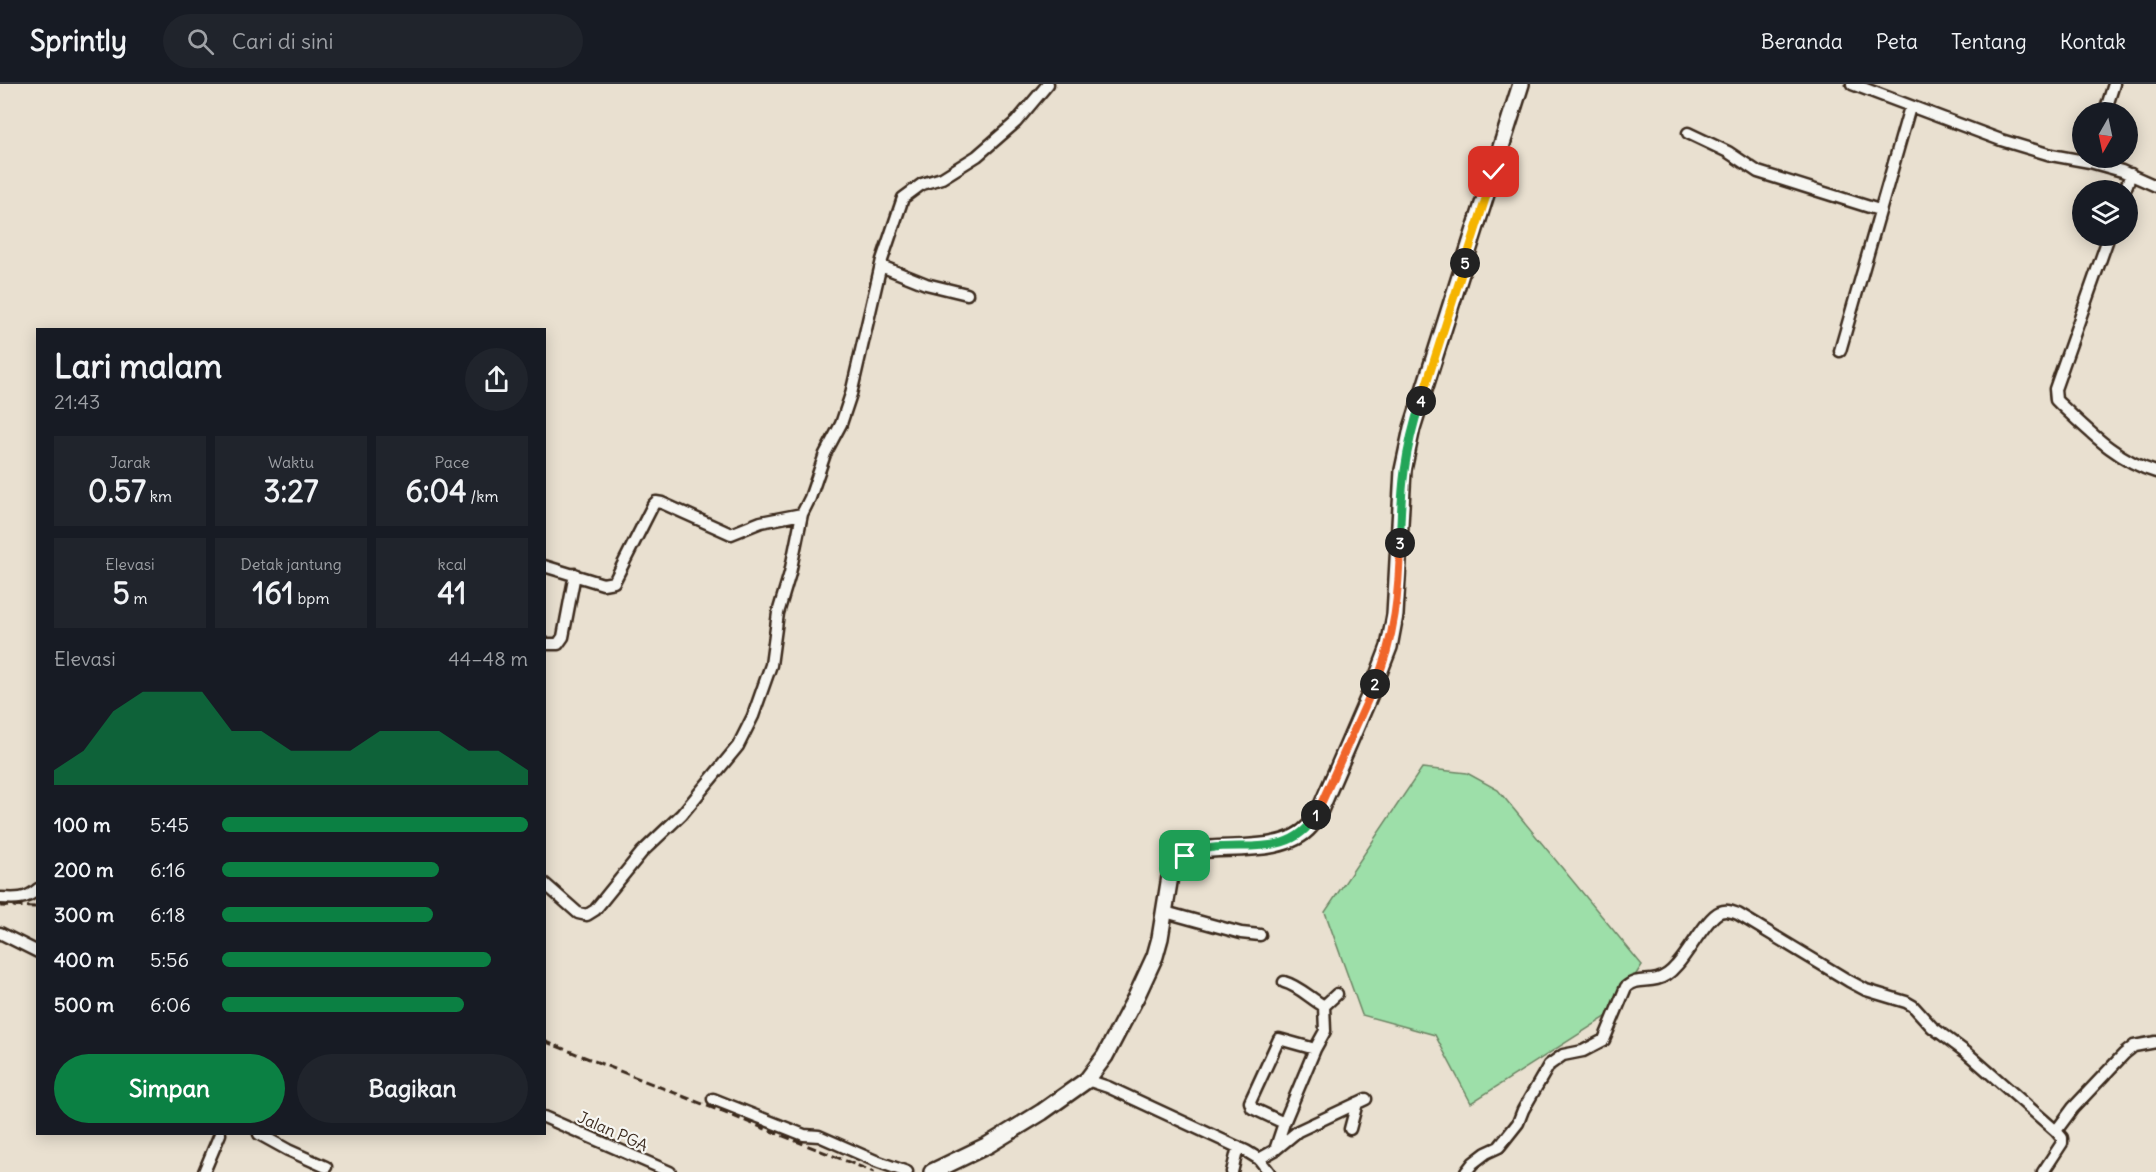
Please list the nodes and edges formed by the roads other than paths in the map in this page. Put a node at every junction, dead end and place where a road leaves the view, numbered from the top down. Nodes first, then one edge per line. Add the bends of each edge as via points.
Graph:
1 (1048, 84) edge
2 (1521, 84) edge
3 (1852, 84) edge
4 (2114, 84) edge
5 (2108, 102) edge
6 (1910, 107) junction
7 (1688, 133) dead end
8 (2072, 158) edge
9 (2113, 168) edge
10 (2131, 174) junction
11 (2129, 180) edge
12 (2156, 186) edge
13 (1879, 210) junction
14 (2105, 246) edge
15 (881, 266) junction
16 (967, 294) dead end
17 (1840, 351) dead end
18 (2156, 472) edge
19 (802, 514) junction
20 (546, 567) edge
21 (575, 574) junction
22 (546, 644) edge
23 (546, 886) edge
24 (36, 891) edge
25 (0, 898) edge
26 (1165, 912) junction
27 (0, 933) edge
28 (1260, 935) dead end
29 (36, 951) edge
30 (1284, 982) dead end
31 (1337, 994) dead end
32 (1324, 1006) junction
33 (2156, 1042) edge
34 (1315, 1049) junction
35 (1087, 1080) junction
36 (713, 1100) dead end
37 (546, 1119) edge
38 (1284, 1123) junction
39 (1350, 1129) dead end
40 (2056, 1131) junction
41 (220, 1135) edge
42 (261, 1135) edge
43 (1238, 1147) junction
44 (1275, 1150) junction
45 (1259, 1159) junction
46 (326, 1167) dead end
47 (656, 1169) edge
48 (204, 1172) edge
49 (670, 1172) edge
50 (907, 1172) edge
51 (932, 1172) edge
52 (1232, 1172) edge
53 (1269, 1172) edge
54 (1466, 1172) edge
55 (2043, 1172) edge

1 - 15 street via 1016,122 977,156 903,198
2 - 26 main road via 1412,428 1403,470 1395,615 1389,647 1377,678 1310,826 1282,842 1200,850 1177,860 1171,870
3 - 6 street
4 - 5 street
6 - 8 street via 2001,140
6 - 13 street
7 - 13 street via 1758,172
9 - 10 street
10 - 11 street
10 - 12 street
13 - 17 street
14 - 18 street via 2055,395 2060,404 2112,450
15 - 16 street via 926,284
15 - 19 street via 851,394
19 - 21 street via 761,522 731,534 656,502 614,582 603,584
19 - 23 street via 778,613 771,665 738,746 595,910 587,915 578,913
20 - 21 street
21 - 22 street via 563,637 558,644
24 - 25 street via 21,899
26 - 28 street
26 - 35 main road via 1155,956 1137,995 1105,1056
27 - 29 street
30 - 32 street
31 - 32 street
32 - 34 street via 1325,1031
33 - 40 street via 2134,1046 2124,1054
34 - 38 street
34 - 38 street via 1280,1039 1250,1102 1252,1108
35 - 43 street
35 - 51 main road via 988,1145
36 - 50 street
37 - 47 street, Jalan PGA
38 - 44 street
39 - 44 street via 1362,1101 1298,1131
40 - 54 street via 1932,1027 1913,1006 1866,990 1726,910 1712,918 1667,975 1626,987 1604,1040 1583,1051 1563,1055 1549,1065 1518,1123 1499,1147 1486,1153
40 - 55 street via 2062,1143
41 - 48 street
42 - 46 street
43 - 45 street
43 - 52 street
44 - 45 street
45 - 53 street
47 - 49 street, Jalan PGA

